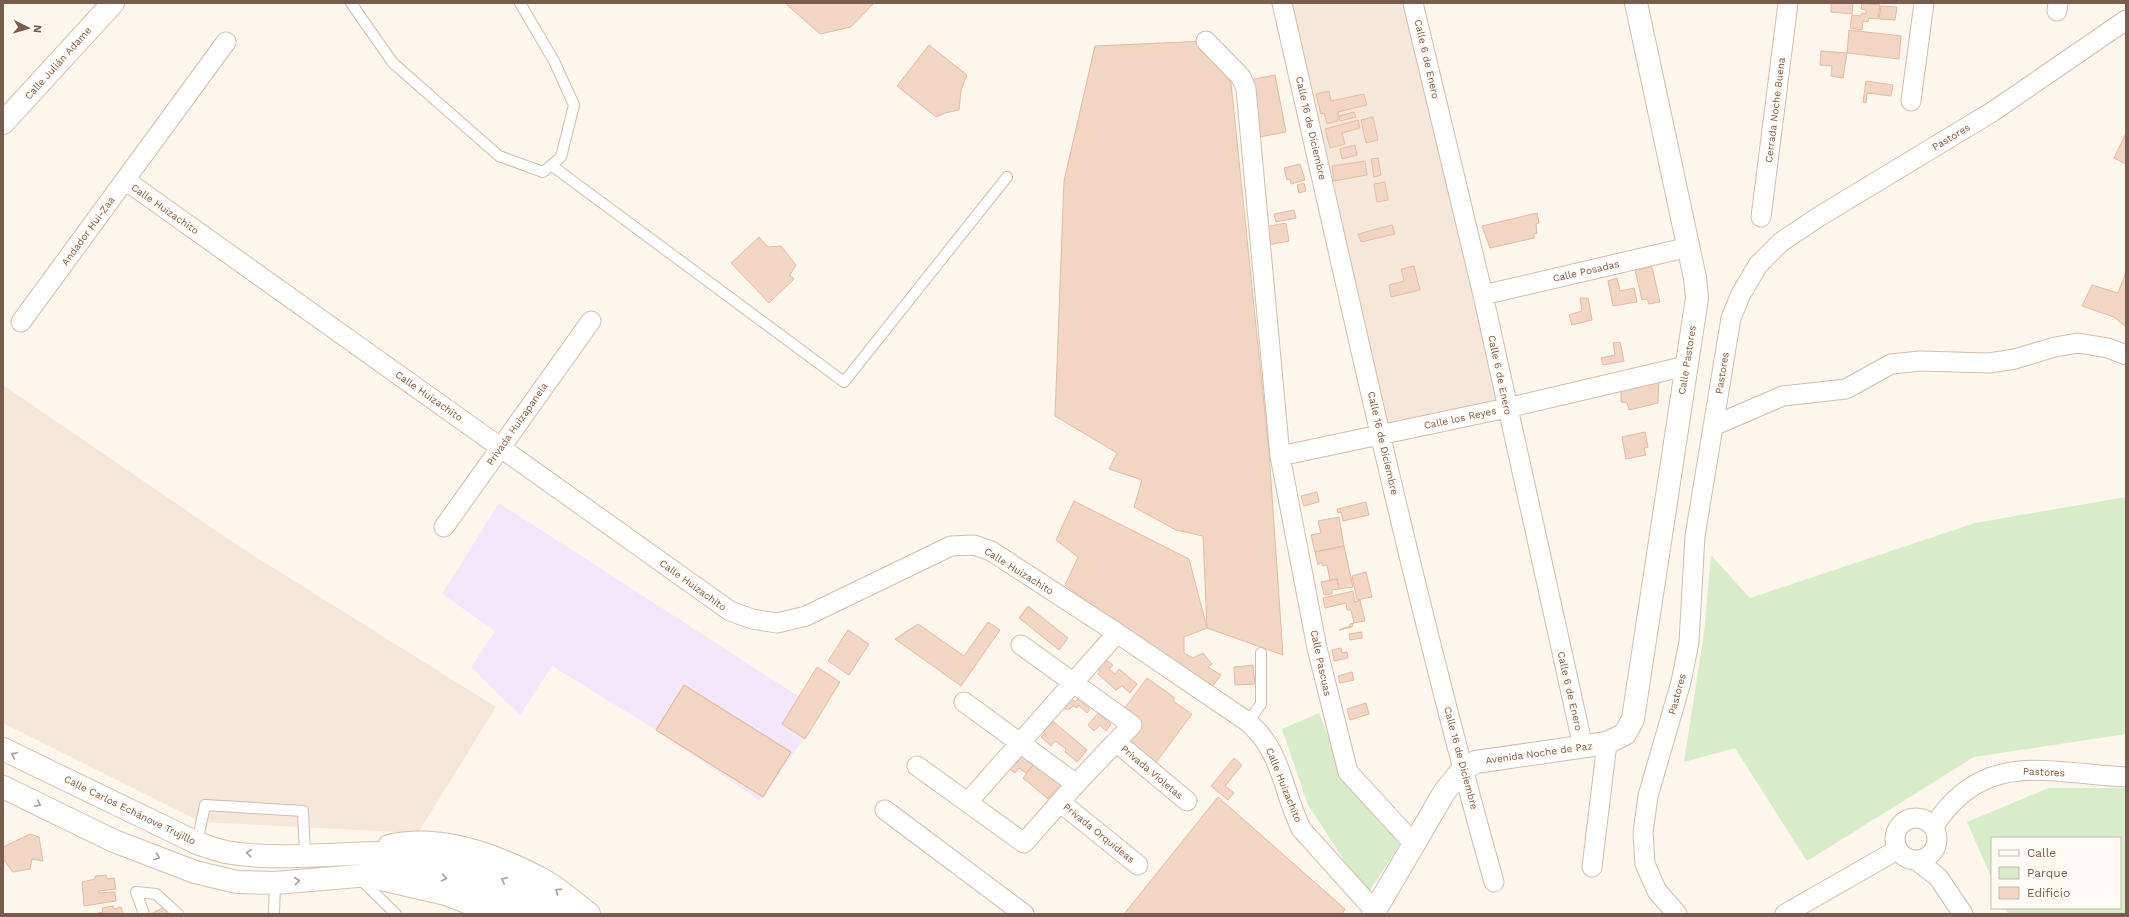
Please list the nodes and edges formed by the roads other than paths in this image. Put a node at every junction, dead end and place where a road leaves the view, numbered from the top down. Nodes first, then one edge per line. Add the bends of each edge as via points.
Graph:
1 (113, 3) edge
2 (351, 3) edge
3 (520, 3) edge
4 (1282, 3) edge
5 (1413, 3) edge
6 (1636, 3) edge
7 (1788, 3) edge
8 (1924, 3) edge
9 (2126, 20) edge
10 (1206, 41) dead end
11 (226, 42) dead end
12 (1911, 101) dead end
13 (3, 123) edge
14 (551, 165) junction
15 (1007, 177) dead end
16 (125, 180) junction
17 (1762, 217) dead end
18 (1689, 247) junction
19 (1483, 296) junction
20 (591, 321) dead end
21 (21, 322) dead end
22 (2126, 355) edge
23 (1686, 366) junction
24 (1507, 408) junction
25 (1713, 426) junction
26 (1381, 434) junction
27 (501, 447) junction
28 (1280, 456) junction
29 (444, 527) dead end
30 (1117, 633) junction
31 (1021, 645) dead end
32 (1261, 653) dead end
33 (1074, 683) junction
34 (964, 702) dead end
35 (1633, 719) joint
36 (1248, 722) junction
37 (1116, 742) junction
38 (1019, 743) junction
39 (1607, 743) junction
40 (1583, 747) junction
41 (3, 749) edge
42 (917, 766) dead end
43 (1462, 769) junction
44 (2126, 777) edge
45 (1076, 784) junction
46 (3, 787) edge
47 (961, 797) junction
48 (1060, 802) junction
49 (1187, 802) dead end
50 (885, 810) dead end
51 (1934, 826) junction
52 (197, 843) junction
53 (1414, 844) junction
54 (1897, 850) junction
55 (1934, 853) junction
56 (305, 854) junction
57 (358, 854) junction
58 (1917, 861) junction
59 (406, 863) junction
60 (1138, 865) dead end
61 (1592, 867) dead end
62 (362, 876) junction
63 (1938, 877) junction
64 (1494, 882) dead end
65 (275, 883) junction
66 (391, 912) edge
67 (1374, 912) edge
68 (144, 914) edge
69 (178, 914) edge
70 (274, 914) edge
71 (497, 914) edge
72 (534, 914) edge
73 (562, 914) edge
74 (589, 914) edge
75 (1024, 914) edge
76 (1677, 914) edge
77 (1785, 914) edge
78 (1963, 914) edge

1 - 13 street, Calle Julián Adame
2 - 14 lane via 393,63 499,156 543,172
3 - 14 lane via 554,61 574,105 561,158
4 - 26 street, Calle 16 de Diciembre
5 - 19 street, Calle 6 de Enero
6 - 18 street, Calle Pastores
7 - 17 street, Cerrada Noche Buena
8 - 12 street
9 - 25 street, Pastores via 1992,112 1781,242 1758,266 1741,294 1731,318
10 - 28 street, Calle Pascuas via 1241,76 1246,89
11 - 16 street, Andador Hui-Zaa
14 - 15 lane via 844,382
16 - 21 street, Andador Hui-Zaa
16 - 27 street, Calle Huizachito
18 - 19 street, Calle Posadas
18 - 23 street, Calle Pastores via 1696,278 1697,298
19 - 24 street, Calle 6 de Enero
20 - 27 street, Privada Huizapanela
22 - 25 street via 2108,348 2078,343 2055,347 2016,360 1989,363 1920,361 1891,364 1846,389 1783,396
23 - 24 street, Calle los Reyes
23 - 35 street, Calle Pastores
24 - 26 street, Calle los Reyes
24 - 40 street, Calle 6 de Enero
25 - 76 street, Pastores via 1695,536 1689,642 1681,682 1648,796 1643,832 1645,864 1657,891
26 - 28 street, Calle los Reyes
26 - 43 street, Calle 16 de Diciembre
27 - 29 street, Privada Huizapanela
27 - 30 street, Calle Huizachito via 730,611 752,619 777,623 806,616 951,546 974,545 991,551
28 - 53 street, Calle Pascuas via 1317,648 1348,772
30 - 33 street
30 - 36 street, Calle Huizachito
31 - 33 street
32 - 36 lane via 1261,704
33 - 37 street via 1132,725
33 - 38 street
34 - 38 street
35 - 39 street, Avenida Noche de Paz via 1625,734
36 - 67 street, Calle Huizachito via 1265,740 1274,758 1302,830
37 - 45 street
37 - 49 street, Privada Violetas
38 - 45 street
38 - 47 street
39 - 40 street, Avenida Noche de Paz
39 - 61 street
40 - 43 street, Avenida Noche de Paz via 1476,762
52 -> 41 street, Calle Carlos Echánove Trujillo
42 - 47 street
43 - 53 street, Avenida Noche de Paz via 1445,791
43 - 64 street, Calle 16 de Diciembre
44 - 51 street, Pastores via 2030,769 2003,772 1959,794 1944,809
45 - 48 street
46 -> 65 street, Calle Carlos Echánove Trujillo via 114,841 196,872 238,882
47 - 48 street via 1024,843
48 - 60 street, Privada Orquídeas
50 - 75 street
51 - 54 street via 1923,818 1910,818 1899,825 1895,837
51 - 55 street via 1937,844
56 -> 52 street, Calle Carlos Echánove Trujillo via 226,852
52 - 56 lane via 205,805 303,811
53 - 67 street, Avenida Noche de Paz
54 - 58 street via 1905,858
54 - 77 street
55 - 58 street via 1926,859
55 - 63 street
56 - 57 street, Calle Carlos Echánove Trujillo
57 - 59 street, Calle Carlos Echánove Trujillo
74 -> 57 street, Calle Carlos Echánove Trujillo via 545,882 489,855 440,844 403,843
58 - 63 street
59 - 62 street, Calle Carlos Echánove Trujillo
59 -> 72 street, Calle Carlos Echánove Trujillo via 435,876 486,890
73 -> 59 street, Calle Carlos Echánove Trujillo via 525,890 458,863
65 -> 62 street, Calle Carlos Echánove Trujillo
62 - 66 lane
62 - 71 street, Calle Carlos Echánove Trujillo via 446,894
63 - 78 street
65 - 70 lane
68 - 69 lane via 136,892 156,894

